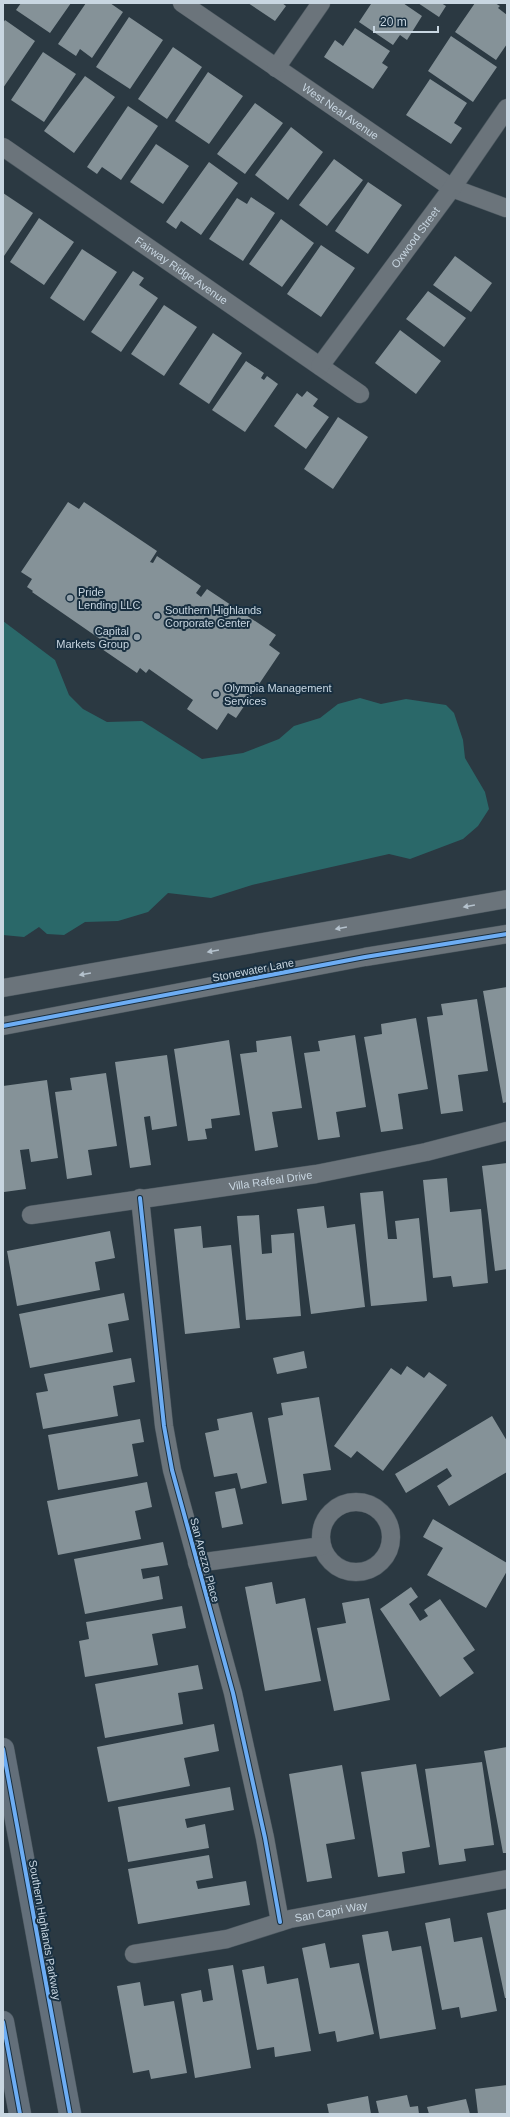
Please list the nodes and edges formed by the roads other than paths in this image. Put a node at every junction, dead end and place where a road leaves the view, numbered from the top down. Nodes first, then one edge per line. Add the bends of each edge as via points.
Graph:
1 (182, 3) edge
2 (321, 3) edge
3 (276, 68) junction
4 (507, 108) edge
5 (3, 148) edge
6 (452, 188) junction
7 (506, 208) dead end
8 (320, 366) junction
9 (360, 394) dead end
10 (507, 899) edge
11 (507, 934) edge
12 (3, 988) edge
13 (3, 1026) edge
14 (507, 1131) edge
15 (140, 1198) junction
16 (31, 1215) dead end
17 (322, 1546) dead end
18 (197, 1563) junction
19 (3, 1749) edge
20 (507, 1879) edge
21 (280, 1922) junction
22 (134, 1954) dead end
23 (3, 2022) edge
24 (20, 2114) edge
25 (70, 2114) edge

1 - 3 street, West Neal Avenue
2 - 3 street
3 - 6 street, West Neal Avenue
4 - 6 street, Oxwood Street
5 - 8 street, Fairway Ridge Avenue
6 - 7 street, West Neal Avenue
6 - 8 street, Oxwood Street
8 - 9 street, Fairway Ridge Avenue
10 -> 12 street
11 - 13 street, Stonewater Lane
14 - 15 street, Villa Rafeal Drive via 426,1152 316,1174
15 - 16 street, Villa Rafeal Drive
15 - 18 street, San Arezzo Place via 164,1426 172,1470
17 - 18 street
18 - 21 street, San Arezzo Place via 233,1693 265,1838
19 - 25 main road, Southern Highlands Parkway
20 - 21 street, San Capri Way
21 - 22 street, San Capri Way via 226,1939
23 - 24 main road

